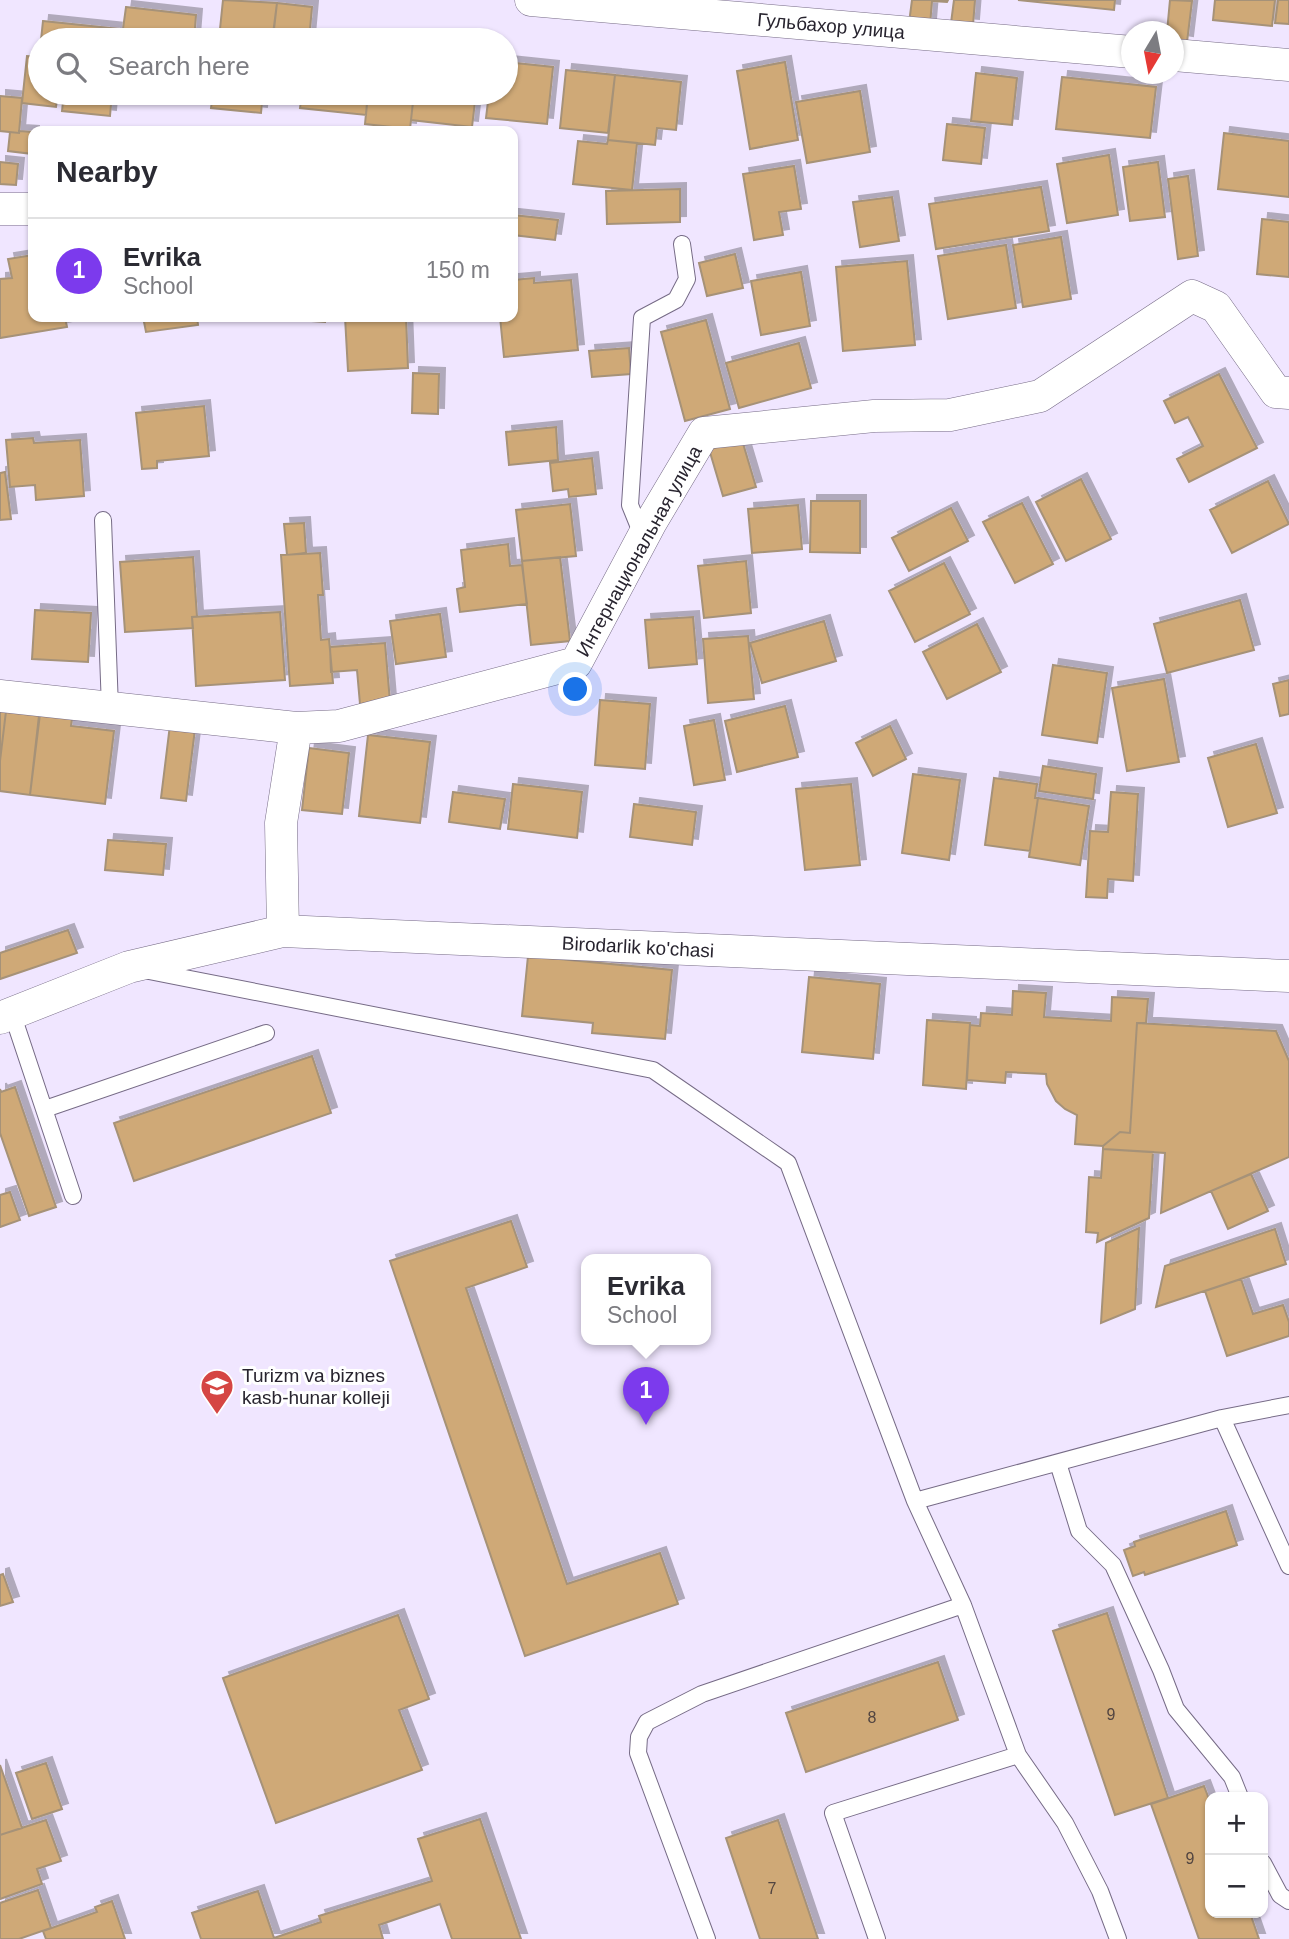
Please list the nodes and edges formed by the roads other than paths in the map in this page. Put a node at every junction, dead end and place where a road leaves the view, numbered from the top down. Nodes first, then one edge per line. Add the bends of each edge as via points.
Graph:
1 (531, 0) edge
2 (1121, 51) edge
3 (1184, 56) edge
4 (1289, 65) edge
5 (0, 209) edge
6 (28, 209) edge
7 (682, 244) dead end
8 (1289, 393) edge
9 (103, 520) dead end
10 (643, 537) junction
11 (0, 696) edge
12 (110, 708) junction
13 (296, 728) junction
14 (283, 931) junction
15 (129, 967) junction
16 (1289, 975) edge
17 (6, 1016) edge
18 (265, 1033) dead end
19 (45, 1109) junction
20 (73, 1196) dead end
21 (1289, 1405) edge
22 (1222, 1418) junction
23 (1058, 1463) junction
24 (915, 1501) junction
25 (1289, 1566) edge
26 (963, 1605) junction
27 (1018, 1755) junction
28 (1238, 1792) edge
29 (1268, 1872) edge
30 (1289, 1900) edge
31 (707, 1939) edge
32 (877, 1939) edge
33 (1118, 1939) edge

1 - 2 street, Гульбахор улица
3 - 4 street
5 - 6 street
7 - 10 lane via 687,279 676,300 642,318 630,505
8 - 10 street, Интернациональная улица via 1276,392 1216,307 1192,296 1040,396 950,415 874,416 704,433
9 - 12 lane
10 - 13 street, Интернациональная улица via 576,663 339,726
11 - 12 street, Интернациональная улица
12 - 13 street, Интернациональная улица
13 - 14 street via 281,823
14 - 15 street, Birodarlik ko'chasi
14 - 16 street, Birodarlik ko'chasi
15 - 17 street, Birodarlik ko'chasi
15 - 24 lane via 653,1070 788,1163
17 - 19 lane
18 - 19 lane
19 - 20 lane
21 - 22 lane
22 - 23 lane
22 - 25 lane
23 - 24 lane
23 - 28 lane via 1079,1531 1112,1565 1176,1709 1232,1777
24 - 26 lane
26 - 27 lane
26 - 31 lane via 702,1694 647,1722 639,1737 638,1754
27 - 32 lane via 833,1813
27 - 33 lane via 1065,1823 1100,1891
29 - 30 lane via 1280,1895

